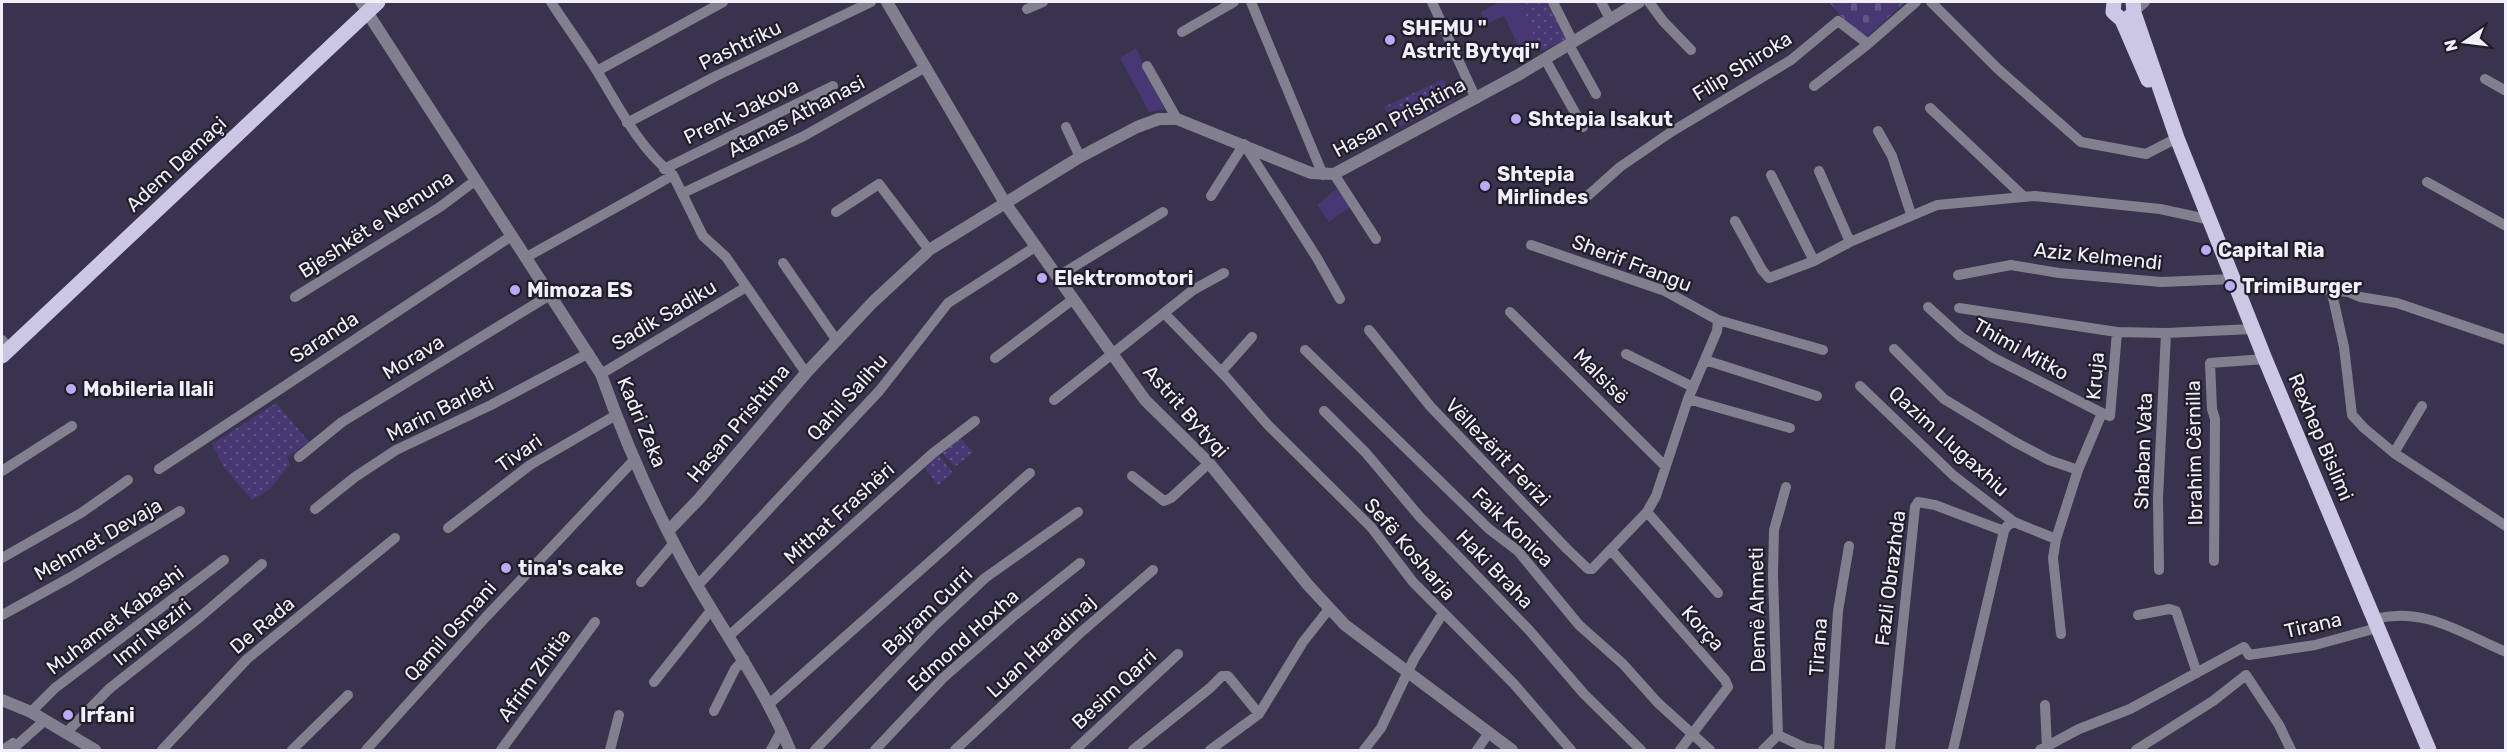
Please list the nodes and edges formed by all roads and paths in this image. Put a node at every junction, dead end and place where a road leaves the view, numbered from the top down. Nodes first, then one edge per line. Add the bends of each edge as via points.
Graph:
1 (551, 2) edge
2 (723, 2) edge
3 (871, 2) edge
4 (887, 2) edge
5 (1043, 2) edge
6 (1234, 2) edge
7 (1251, 2) edge
8 (1432, 2) edge
9 (1553, 2) edge
10 (1601, 2) edge
11 (1639, 2) edge
12 (1649, 2) edge
13 (1916, 2) edge
14 (1931, 2) edge
15 (2114, 2) edge
16 (368, 5) edge
17 (1027, 9) dead end
18 (2134, 9) edge
19 (1609, 18) junction
20 (1182, 32) dead end
21 (1571, 43) junction
22 (1868, 44) junction
23 (1691, 50) dead end
24 (1545, 60) junction
25 (1147, 66) dead end
26 (924, 68) junction
27 (597, 71) junction
28 (2485, 79) dead end
29 (1814, 86) dead end
30 (833, 87) dead end
31 (2505, 91) edge
32 (1596, 94) dead end
33 (1476, 99) junction
34 (1930, 108) dead end
35 (1176, 119) junction
36 (627, 123) junction
37 (1066, 127) dead end
38 (1583, 127) dead end
39 (1878, 131) dead end
40 (2177, 138) junction
41 (1244, 144) junction
42 (1080, 157) junction
43 (1819, 171) dead end
44 (669, 172) junction
45 (1329, 175) junction
46 (1771, 175) dead end
47 (476, 180) junction
48 (2427, 182) dead end
49 (683, 194) junction
50 (1210, 196) dead end
51 (2024, 197) junction
52 (1583, 200) dead end
53 (1005, 203) junction
54 (836, 212) dead end
55 (1163, 212) dead end
56 (1911, 214) junction
57 (2211, 220) junction
58 (1735, 221) dead end
59 (2505, 226) edge
60 (510, 237) junction
61 (1376, 238) dead end
62 (1850, 242) junction
63 (1531, 245) dead end
64 (1035, 247) junction
65 (929, 250) junction
66 (525, 258) junction
67 (1814, 261) junction
68 (783, 263) dead end
69 (1224, 273) dead end
70 (1958, 275) dead end
71 (1057, 277) junction
72 (2236, 283) junction
73 (746, 287) junction
74 (2331, 289) junction
75 (550, 295) junction
76 (295, 297) dead end
77 (1340, 299) dead end
78 (1072, 300) junction
79 (1928, 308) dead end
80 (1959, 308) dead end
81 (1510, 312) dead end
82 (1164, 313) junction
83 (1718, 320) junction
84 (2253, 329) junction
85 (1370, 330) dead end
86 (2117, 332) junction
87 (2166, 333) junction
88 (1252, 337) dead end
89 (2505, 340) edge
90 (837, 341) junction
91 (4, 348) edge
92 (1894, 349) dead end
93 (1305, 350) dead end
94 (1823, 350) dead end
95 (589, 353) junction
96 (1626, 354) dead end
97 (1112, 355) junction
98 (995, 358) dead end
99 (2265, 359) junction
100 (1705, 360) junction
101 (1221, 372) junction
102 (806, 373) junction
103 (601, 374) junction
104 (1860, 386) dead end
105 (1693, 387) junction
106 (1817, 396) dead end
107 (1688, 399) junction
108 (1054, 400) dead end
109 (2422, 406) dead end
110 (1324, 411) dead end
111 (2102, 413) junction
112 (616, 415) junction
113 (975, 421) dead end
114 (72, 426) dead end
115 (1790, 428) dead end
116 (2394, 453) junction
117 (299, 457) dead end
118 (635, 459) junction
119 (1209, 463) junction
120 (1665, 466) junction
121 (159, 469) dead end
122 (2078, 470) junction
123 (2, 471) edge
124 (1030, 473) dead end
125 (1132, 476) dead end
126 (128, 480) dead end
127 (1786, 487) dead end
128 (315, 509) dead end
129 (180, 512) dead end
130 (1078, 512) dead end
131 (1647, 512) junction
132 (2014, 522) junction
133 (2505, 526) edge
134 (448, 528) dead end
135 (669, 531) junction
136 (2004, 531) junction
137 (395, 538) dead end
138 (2056, 539) junction
139 (674, 543) junction
140 (1849, 546) dead end
141 (1611, 550) junction
142 (2, 558) edge
143 (224, 560) dead end
144 (2214, 561) dead end
145 (1080, 563) dead end
146 (262, 564) dead end
147 (1153, 570) dead end
148 (2159, 570) dead end
149 (641, 582) dead end
150 (698, 585) junction
151 (1718, 594) dead end
152 (712, 609) junction
153 (1329, 609) junction
154 (1443, 613) junction
155 (2, 615) edge
156 (2138, 615) dead end
157 (596, 622) dead end
158 (2376, 624) junction
159 (2061, 634) dead end
160 (730, 635) junction
161 (2505, 652) edge
162 (1178, 654) dead end
163 (2249, 655) junction
164 (744, 659) junction
165 (1410, 672) junction
166 (2197, 673) junction
167 (2246, 675) junction
168 (654, 682) dead end
169 (348, 695) dead end
170 (2, 700) edge
171 (768, 705) junction
172 (2045, 705) dead end
173 (714, 711) dead end
174 (31, 712) junction
175 (1259, 714) junction
176 (619, 715) dead end
177 (44, 721) junction
178 (782, 730) junction
179 (67, 732) junction
180 (1692, 732) junction
181 (1488, 734) junction
182 (1778, 735) junction
183 (79, 747) edge
184 (2043, 749) edge
185 (3, 750) edge
186 (95, 750) edge
187 (162, 750) edge
188 (292, 750) edge
189 (366, 750) edge
190 (502, 750) edge
191 (610, 750) edge
192 (771, 750) edge
193 (790, 750) edge
194 (815, 750) edge
195 (875, 750) edge
196 (955, 750) edge
197 (1075, 750) edge
198 (1133, 750) edge
199 (1210, 750) edge
200 (1364, 750) edge
201 (1477, 750) edge
202 (1512, 750) edge
203 (1571, 750) edge
204 (1641, 750) edge
205 (1680, 750) edge
206 (1710, 750) edge
207 (1763, 750) edge
208 (1818, 750) edge
209 (1829, 750) edge
210 (1890, 750) edge
211 (1953, 750) edge
212 (2138, 750) edge
213 (2291, 750) edge
214 (2429, 750) edge

1 - 27 street
2 - 27 street
3 - 36 street, Pashtriku
4 - 26 street, Astrit Bytyqi
5 - 17 street
6 - 20 street
7 - 45 street
8 - 33 street
9 - 21 street
10 - 19 street
11 - 19 street, Hasan Prishtina
12 - 23 street
13 - 22 street
14 - 40 street via 1998,69 2081,142 2146,154
15 - 18 main road, Rexhep Bislimi via 2113,12
16 - 47 street, Kadri Zeka
16 - 91 main road, Adem Demaçi
18 - 40 main road, Rexhep Bislimi
19 - 21 street, Hasan Prishtina
21 - 24 street, Hasan Prishtina
21 - 32 street
22 - 29 street
22 - 52 street, Filip Shiroka via 1838,21 1791,60 1620,167
24 - 33 street, Hasan Prishtina
24 - 38 street
25 - 35 street
26 - 49 street, Atanas Athanasi via 804,136
26 - 53 street, Astrit Bytyqi
27 - 36 street
28 - 31 street
30 - 44 street, Prenk Jakova
33 - 45 street, Hasan Prishtina
34 - 51 street
35 - 41 street, Hasan Prishtina
35 - 42 street, Hasan Prishtina via 1159,119 1137,127
36 - 44 street
37 - 42 street
39 - 56 street via 1892,156
40 - 57 main road, Rexhep Bislimi
41 - 45 street, Hasan Prishtina via 1311,173
41 - 50 street
41 - 77 street
42 - 53 street, Hasan Prishtina
43 - 62 street
44 - 49 street
44 - 66 street via 580,230
45 - 61 street, Hasan Prishtina
46 - 67 street
47 - 60 street, Kadri Zeka
47 - 76 street, Bjeshkët e Nemuna via 440,207
48 - 59 street
49 - 73 street via 703,236 726,257
51 - 56 street via 1937,205
51 - 57 street via 2087,200
53 - 64 street, Astrit Bytyqi
53 - 65 street, Hasan Prishtina
54 - 65 street via 879,184
55 - 71 street
56 - 62 street
57 - 72 main road, Rexhep Bislimi
58 - 67 street via 1769,278
60 - 66 street, Kadri Zeka
60 - 121 street, Saranda
62 - 67 street
63 - 83 street, Sherif Frangu via 1665,291
64 - 71 street, Astrit Bytyqi
64 - 150 street, Qahil Salihu via 948,303 880,390
65 - 90 street, Hasan Prishtina
66 - 75 street, Kadri Zeka
68 - 90 street
69 - 82 street via 1192,290
70 - 72 street, Aziz Kelmendi via 2011,265 2161,282
71 - 78 street, Astrit Bytyqi
72 - 74 street, Aziz Kelmendi
72 - 84 main road, Rexhep Bislimi
73 - 102 street
73 - 103 street, Sadik Sadiku
74 - 89 street, Aziz Kelmendi via 2397,303
74 - 116 street via 2344,346 2352,415
75 - 95 street, Kadri Zeka
75 - 117 street, Morava via 342,422
78 - 97 street, Astrit Bytyqi
78 - 98 street
79 - 111 street, Thimi Mitko via 1961,338 1994,358
80 - 86 street
81 - 120 street, Malsisë
82 - 97 street
82 - 101 street, Sefë Kosharja
83 - 94 street, Sherif Frangu
83 - 100 street
84 - 87 street, Kruja
84 - 99 main road, Rexhep Bislimi
85 - 141 street, Vëllezërit Ferizi via 1430,406 1588,569
86 - 87 street, Kruja
86 - 111 street, Kruja via 2110,416
87 - 148 street, Shaban Vata via 2158,498
88 - 101 street
90 - 102 street, Hasan Prishtina
92 - 122 street via 1944,399 2014,442
93 - 180 street, Faik Konica via 1489,529 1518,552 1579,625
95 - 103 street, Kadri Zeka
95 - 128 street, Marin Barleti via 396,450
96 - 105 street
97 - 108 street
97 - 119 street, Astrit Bytyqi via 1145,400
99 - 144 street, Ibrahim Cërnilla via 2210,363 2215,419
99 - 158 main road, Rexhep Bislimi
100 - 105 street
100 - 106 street
101 - 154 street, Sefë Kosharja via 1268,425 1371,527 1413,582
102 - 135 street, Hasan Prishtina
103 - 112 street, Kadri Zeka
104 - 132 street, Qazim Llugaxhiu via 1954,476
105 - 107 street
107 - 115 street
107 - 120 street
109 - 116 street
110 - 204 street, Haki Braha via 1584,694
111 - 122 street, Kruja
112 - 118 street, Kadri Zeka
112 - 134 street, Tivari via 530,465
113 - 160 street, Mithat Frashëri via 932,454
114 - 123 street
116 - 133 street
118 - 135 street, Kadri Zeka
118 - 189 street, Qamil Osmani
119 - 125 street via 1164,501
119 - 153 street, Astrit Bytyqi
120 - 131 street
122 - 138 street, Kruja
124 - 171 street
126 - 142 street via 81,513
127 - 182 street, Demë Ahmeti via 1774,530
129 - 155 street, Mehmet Devaja
130 - 194 street, Bajram Curri via 986,578 934,626
131 - 141 street
131 - 151 street
132 - 136 street
132 - 138 street
135 - 139 street, Kadri Zeka
136 - 210 street, Fazli Obrazhda via 1935,505 1918,502 1915,507
136 - 211 street
137 - 187 street, De Rada via 247,659
138 - 159 street, Kruja via 2053,558
139 - 149 street
139 - 150 street, Kadri Zeka
140 - 209 street, Tirana via 1838,611
141 - 180 street, Korça via 1725,680 1728,687
143 - 174 street, Muhamet Kabashi via 55,688
145 - 195 street, Edmond Hoxha via 943,678
146 - 179 street, Imri Neziri via 109,689
147 - 196 street, Luan Haradinaj
150 - 152 street, Kadri Zeka
152 - 160 street, Kadri Zeka
152 - 168 street
153 - 165 street, Astrit Bytyqi
153 - 175 street via 1303,642
154 - 165 street
154 - 203 street, Sefë Kosharja via 1514,684
156 - 166 street via 2176,611
157 - 190 street, Afrim Zhitia
158 - 161 street, Tirana via 2406,614 2427,618
158 - 163 street, Tirana via 2315,645
158 - 214 main road, Rexhep Bislimi
160 - 164 street, Kadri Zeka
162 - 197 street, Besim Qarri
163 - 166 street, Tirana via 2244,647
163 - 167 street via 2253,666
164 - 171 street, Kadri Zeka
164 - 173 street
165 - 181 street, Astrit Bytyqi
165 - 200 street
166 - 184 street, Tirana
167 - 212 street
167 - 213 street
169 - 188 street
170 - 174 street
171 - 178 street, Kadri Zeka
172 - 184 street, Tirana
174 - 177 street
175 - 198 street via 1228,676 1222,676
175 - 199 street
176 - 191 street
177 - 179 street
177 - 185 street via 16,746 13,743
178 - 192 street
178 - 193 street, Kadri Zeka
179 - 183 street
180 - 205 street
180 - 206 street, Faik Konica
181 - 201 street
181 - 202 street, Astrit Bytyqi
182 - 207 street
182 - 208 street
183 - 186 street

